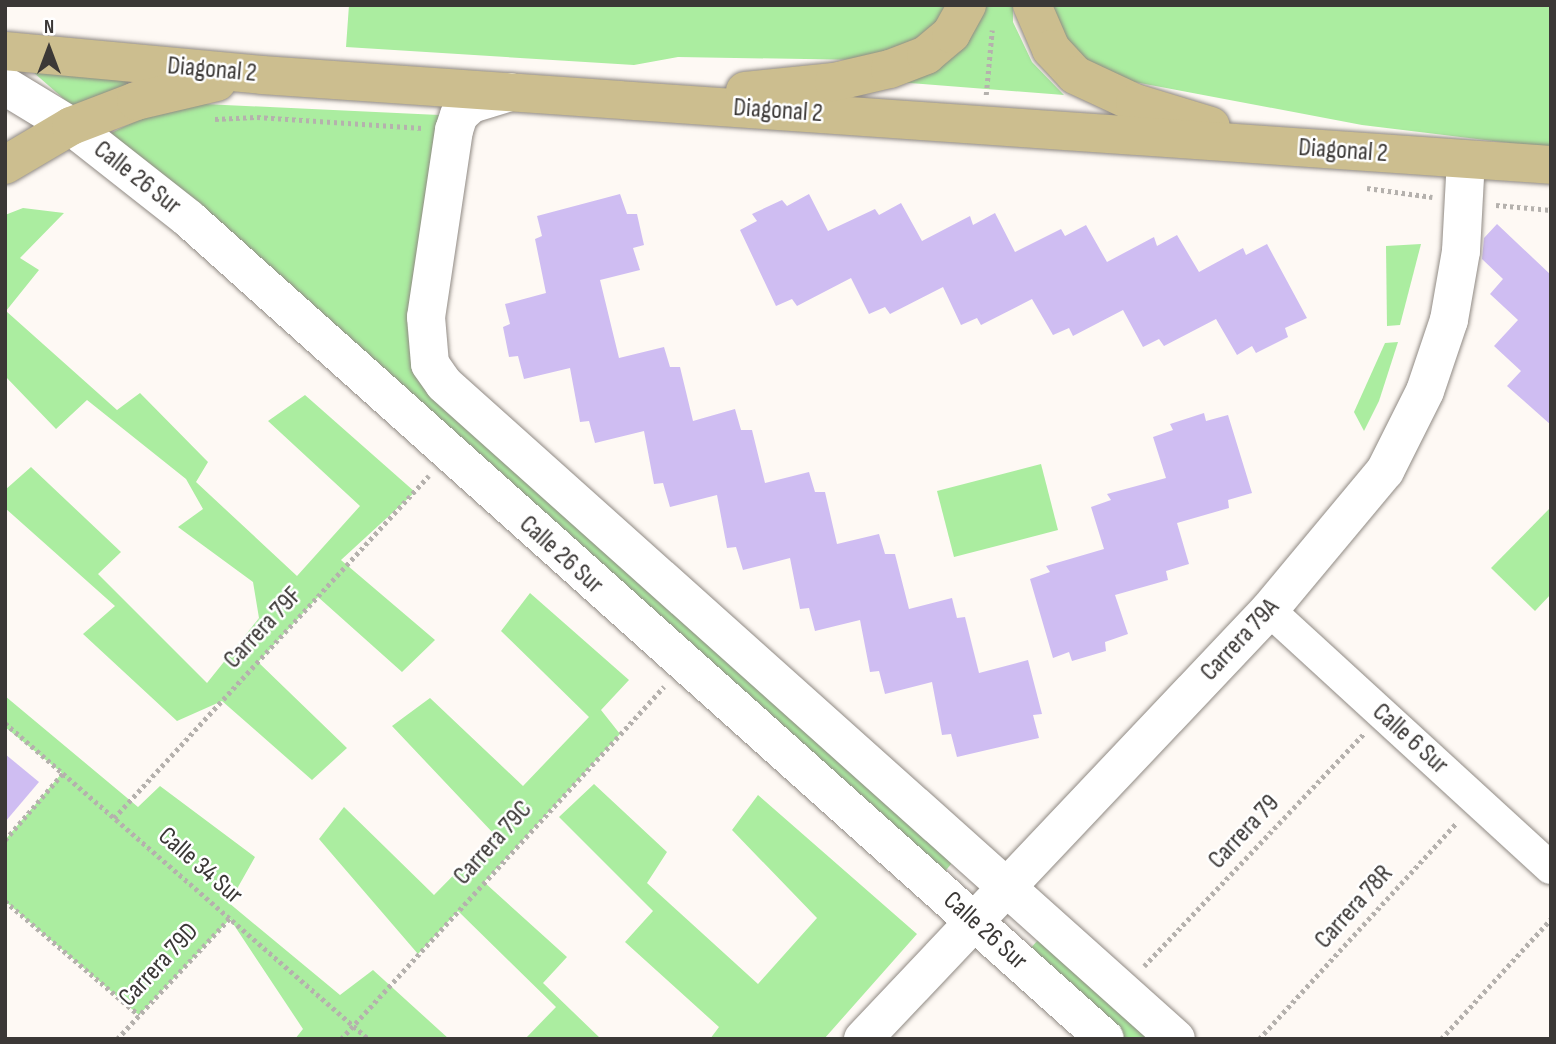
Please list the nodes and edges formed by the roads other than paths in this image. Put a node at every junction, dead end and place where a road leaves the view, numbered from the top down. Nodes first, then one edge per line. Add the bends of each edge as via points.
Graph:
1 (1032, 5) edge
2 (980, 12) edge
3 (5, 51) edge
4 (262, 75) junction
5 (5, 86) edge
6 (510, 92) junction
7 (624, 101) junction
8 (71, 126) junction
9 (1298, 148) junction
10 (1466, 160) junction
11 (5, 165) edge
12 (1551, 165) edge
13 (1269, 610) junction
14 (1551, 868) edge
15 (1007, 887) junction
16 (974, 921) junction
17 (863, 1039) edge
18 (1105, 1039) edge
19 (1176, 1039) edge

1 - 9 main road via 1051,49 1086,80 1147,107
2 - 7 main road via 926,55 890,69 834,82
3 - 4 main road, Diagonal 2
4 - 6 main road, Diagonal 2
4 - 8 main road via 165,93
5 - 8 main road, Calle 26 Sur
6 - 7 main road, Diagonal 2
6 - 15 main road, Calle 26 Sur via 471,104 459,115 454,130 426,317 430,364 444,384
7 - 9 main road, Diagonal 2
8 - 11 main road
8 - 16 main road, Calle 26 Sur via 190,219
9 - 10 main road, Diagonal 2
10 - 12 main road, Diagonal 2
10 - 13 main road, Carrera 79A via 1449,320 1409,428 1385,471
13 - 14 street, Calle 6 Sur
13 - 15 main road, Carrera 79A
15 - 16 main road, Carrera 79A
15 - 19 main road, Calle 26 Sur
16 - 17 main road, Carrera 79A
16 - 18 main road, Calle 26 Sur

